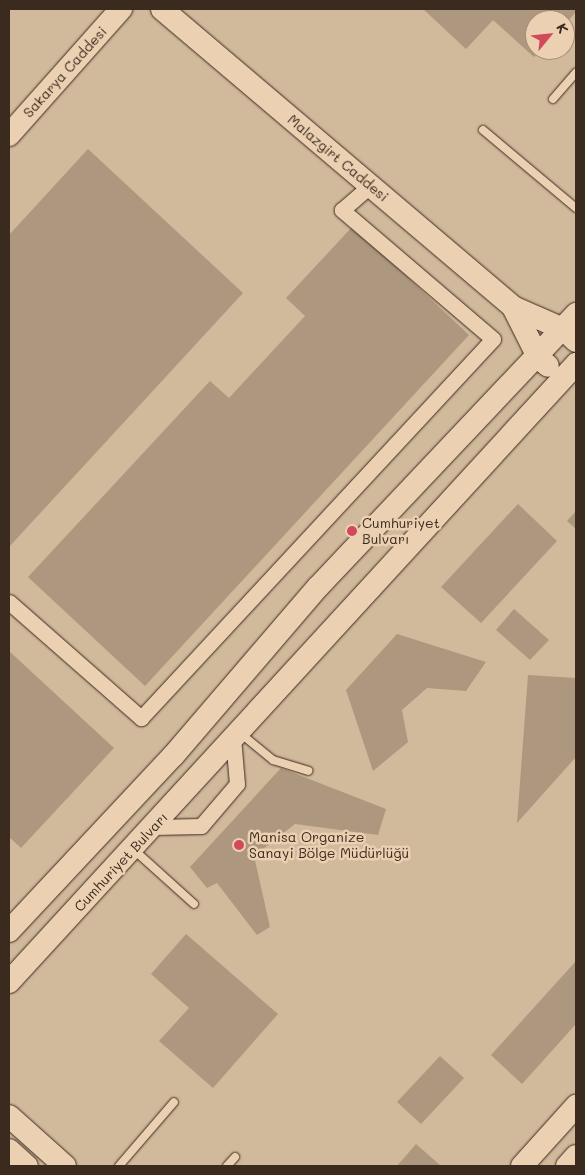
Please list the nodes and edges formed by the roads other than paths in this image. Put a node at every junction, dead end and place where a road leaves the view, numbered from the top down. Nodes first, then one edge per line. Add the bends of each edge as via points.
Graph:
1 (121, 9) edge
2 (162, 9) edge
3 (576, 73) edge
4 (553, 99) dead end
5 (483, 130) dead end
6 (9, 134) edge
7 (371, 185) junction
8 (576, 208) edge
9 (513, 307) junction
10 (572, 328) edge
11 (538, 358) junction
12 (572, 376) edge
13 (9, 602) edge
14 (236, 734) junction
15 (308, 771) dead end
16 (153, 827) junction
17 (133, 849) junction
18 (194, 904) dead end
19 (9, 931) edge
20 (9, 982) edge
21 (174, 1102) dead end
22 (576, 1106) edge
23 (9, 1116) edge
24 (9, 1150) edge
25 (576, 1156) edge
26 (235, 1157) dead end
27 (525, 1165) edge
28 (27, 1166) edge
29 (65, 1166) edge
30 (119, 1166) edge
31 (227, 1166) edge
32 (567, 1166) edge

1 - 6 main road, Sakarya Caddesi
2 - 7 main road, Malazgirt Caddesi
3 - 4 lane
5 - 8 lane
7 - 9 main road, Malazgirt Caddesi
7 - 13 street via 342,210 493,339 141,718
9 - 10 main road
9 - 11 main road
10 - 11 main road
11 - 12 main road
11 - 19 main road via 318,587 173,756
12 - 14 main road, Cumhuriyet Bulvarı
14 - 15 lane via 273,760
14 - 16 main road, Cumhuriyet Bulvarı
14 - 16 street via 237,784 202,826
16 - 17 main road, Cumhuriyet Bulvarı
17 - 18 lane
17 - 20 main road, Cumhuriyet Bulvarı
21 - 30 lane
22 - 27 main road
23 - 29 main road
24 - 28 main road
25 - 32 main road
26 - 31 lane

